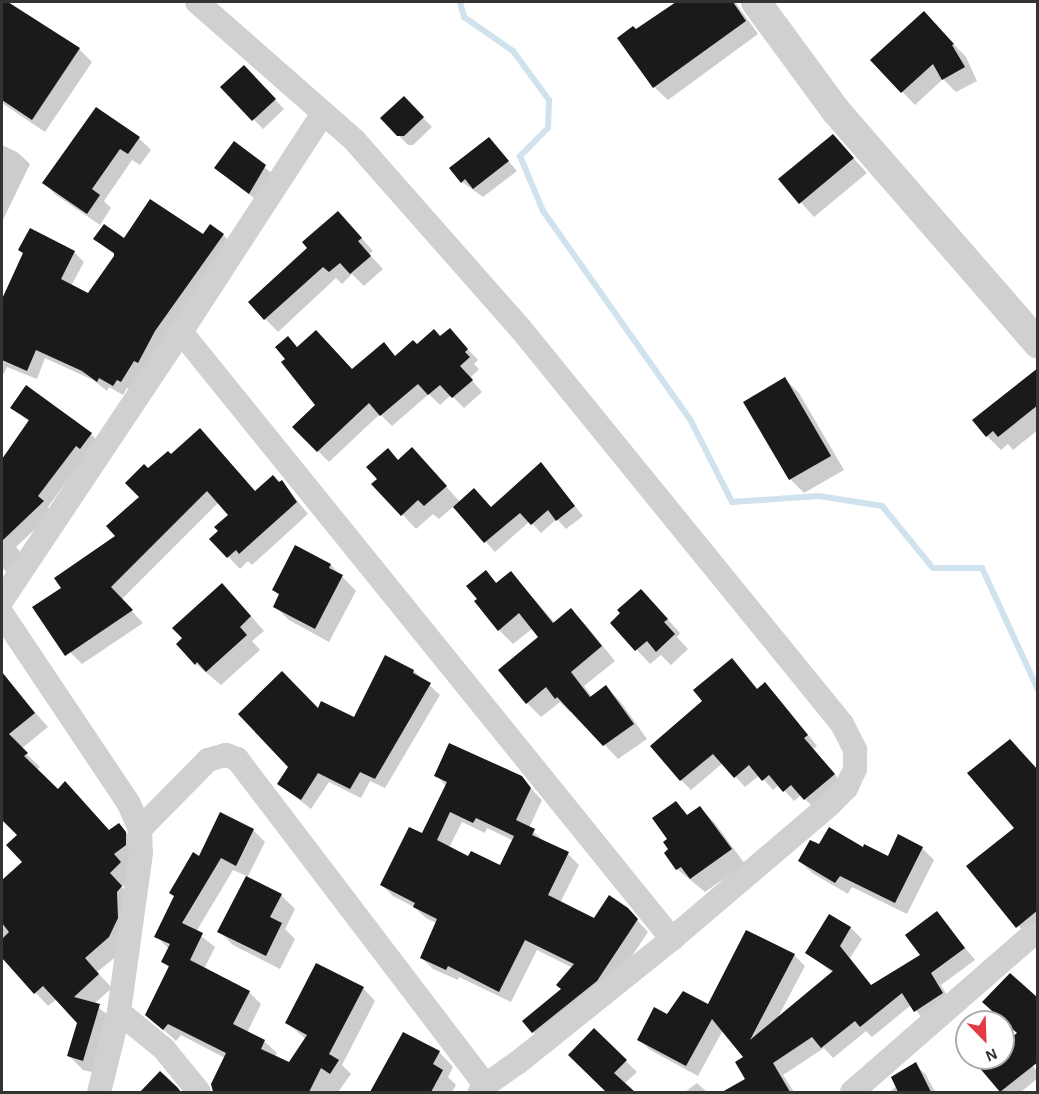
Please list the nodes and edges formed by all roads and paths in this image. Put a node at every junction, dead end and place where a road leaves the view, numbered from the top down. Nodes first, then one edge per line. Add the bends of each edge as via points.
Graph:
1 (197, 2) edge
2 (756, 2) edge
3 (323, 113) junction
4 (181, 332) junction
5 (1038, 343) edge
6 (2, 600) edge
7 (2, 614) edge
8 (140, 829) junction
9 (1030, 936) dead end
10 (672, 939) junction
11 (119, 1012) junction
12 (483, 1089) edge
13 (99, 1092) edge
14 (199, 1092) edge
15 (852, 1092) edge

1 - 3 street
2 - 5 street via 836,111
3 - 4 street
3 - 10 street via 355,141 520,328 842,724 855,750 855,769 846,788
4 - 6 street
4 - 10 street
7 - 8 street via 128,802
8 - 11 street via 141,853
8 - 12 street via 208,760 226,755 237,759
9 - 15 street
10 - 12 street
11 - 13 street
11 - 14 street via 164,1049

